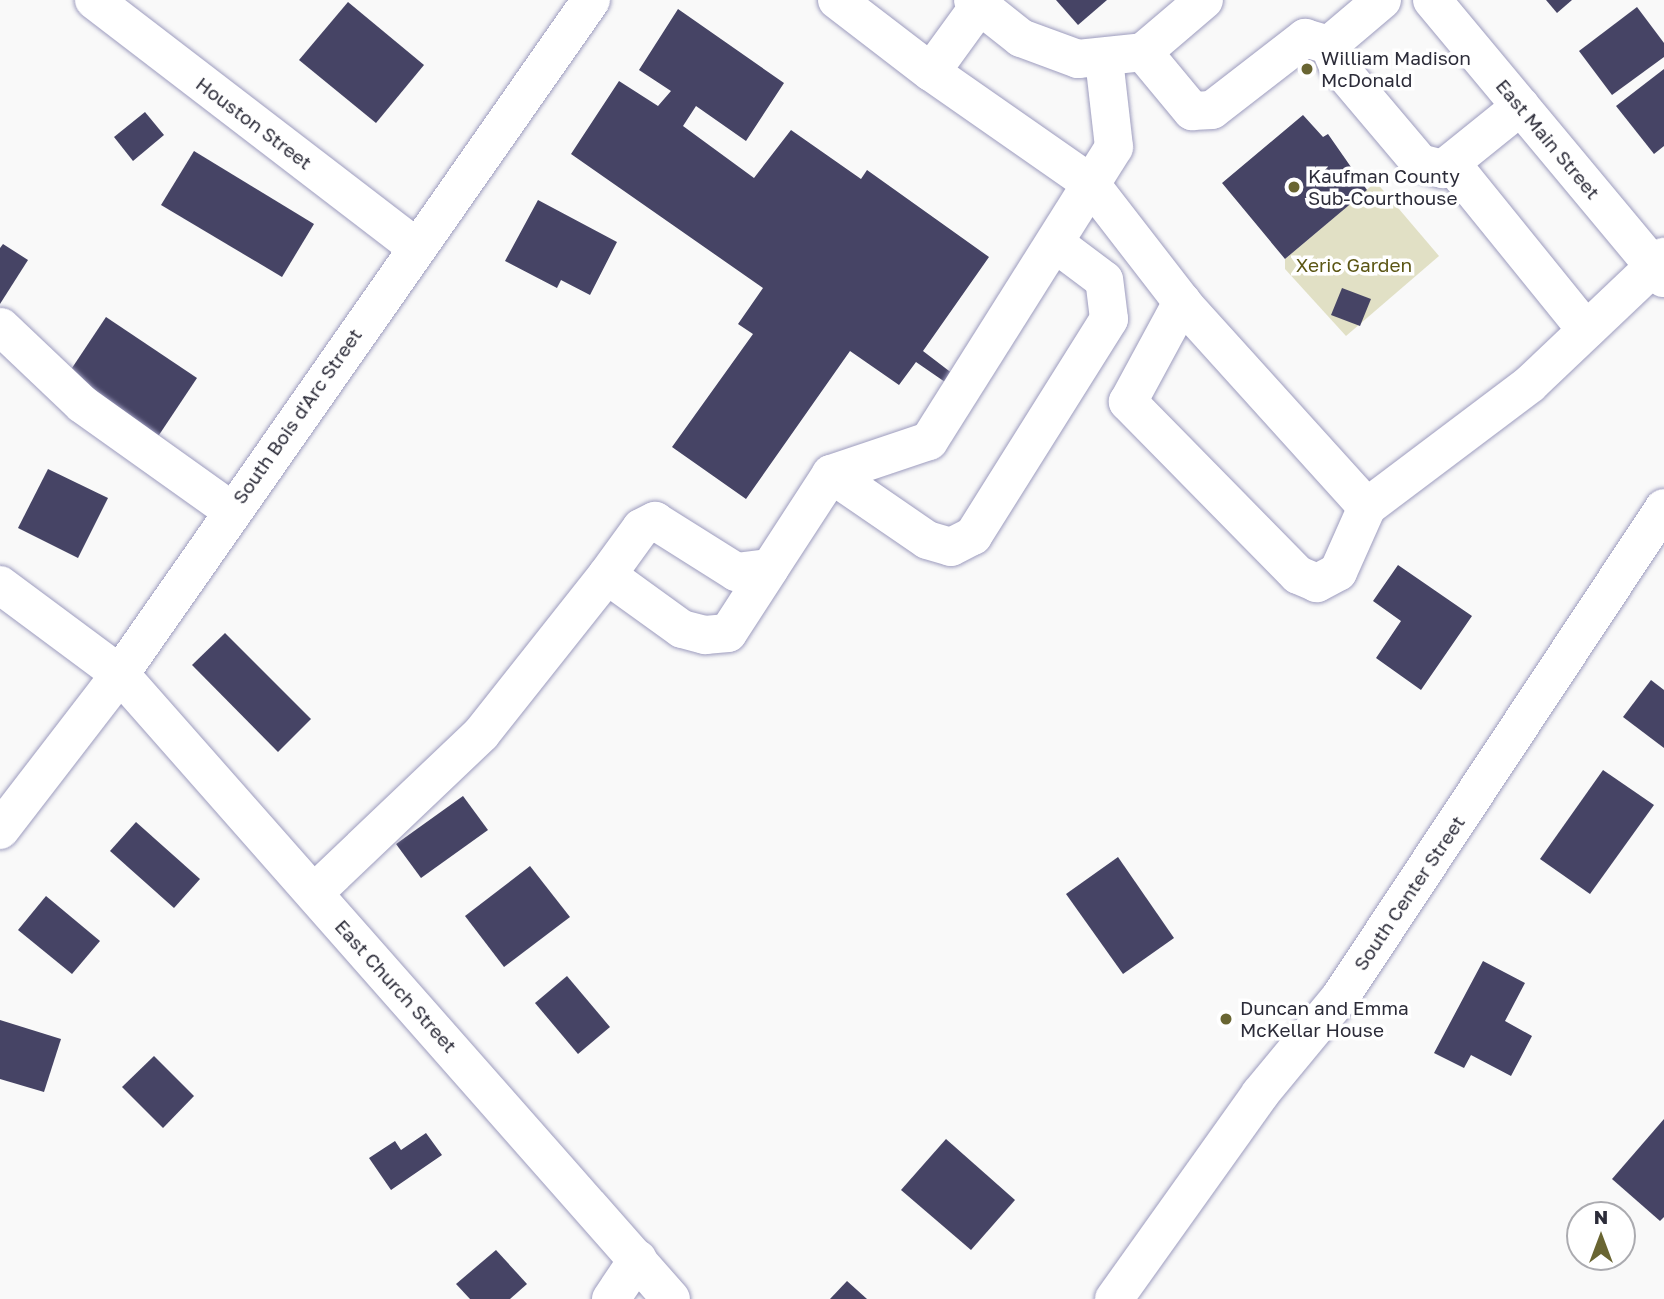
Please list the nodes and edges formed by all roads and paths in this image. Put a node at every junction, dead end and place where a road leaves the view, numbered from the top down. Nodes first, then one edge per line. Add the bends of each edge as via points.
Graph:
1 (94, 0) edge
2 (591, 0) edge
3 (837, 0) edge
4 (1204, 0) edge
5 (1382, 0) edge
6 (1432, 0) edge
7 (976, 3) edge
8 (1329, 45) junction
9 (1143, 52) junction
10 (1104, 59) junction
11 (931, 72) junction
12 (1521, 106) junction
13 (1451, 163) junction
14 (1090, 183) junction
15 (1056, 244) junction
16 (415, 246) junction
17 (1661, 267) edge
18 (1182, 302) junction
19 (1, 327) edge
20 (1586, 330) junction
21 (831, 474) junction
22 (1367, 506) junction
23 (1664, 509) edge
24 (232, 511) junction
25 (770, 568) junction
26 (607, 575) junction
27 (0, 585) edge
28 (120, 674) junction
29 (0, 830) edge
30 (314, 893) junction
31 (638, 1259) junction
32 (611, 1299) edge
33 (671, 1299) edge
34 (1114, 1299) edge

1 - 16 street, Houston Street
2 - 16 street, South Bois d'Arc Street
3 - 11 street
4 - 9 street
5 - 8 street
6 - 12 street, East Main Street
7 - 10 street via 1045,51
7 - 11 street
8 - 9 street via 1305,38 1212,110 1192,111
8 - 13 street via 1338,66 1420,163 1443,169
9 - 10 street
10 - 14 street via 1114,147
11 - 14 street
12 - 13 street
12 - 17 street, East Main Street
13 - 20 street
14 - 15 street
14 - 18 street
15 - 21 street via 929,441
15 - 21 street via 1104,280 1109,319 973,536 951,547 927,540
16 - 24 street, South Bois d'Arc Street
17 - 20 street
18 - 22 street
18 - 22 street via 1128,402 1298,575 1317,583 1338,572
19 - 24 street via 82,404
20 - 22 street via 1530,384
21 - 25 street
23 - 34 street, South Center Street via 1341,996 1260,1094
24 - 28 street, South Bois d'Arc Street
25 - 26 street via 736,572 656,521 641,528
25 - 26 street via 728,633 705,635 682,629
26 - 30 street via 481,734
27 - 28 street, East Church Street
28 - 29 street, South Bois d'Arc Street
28 - 30 street, East Church Street
30 - 31 street, East Church Street
31 - 32 street
31 - 33 street, East Church Street

